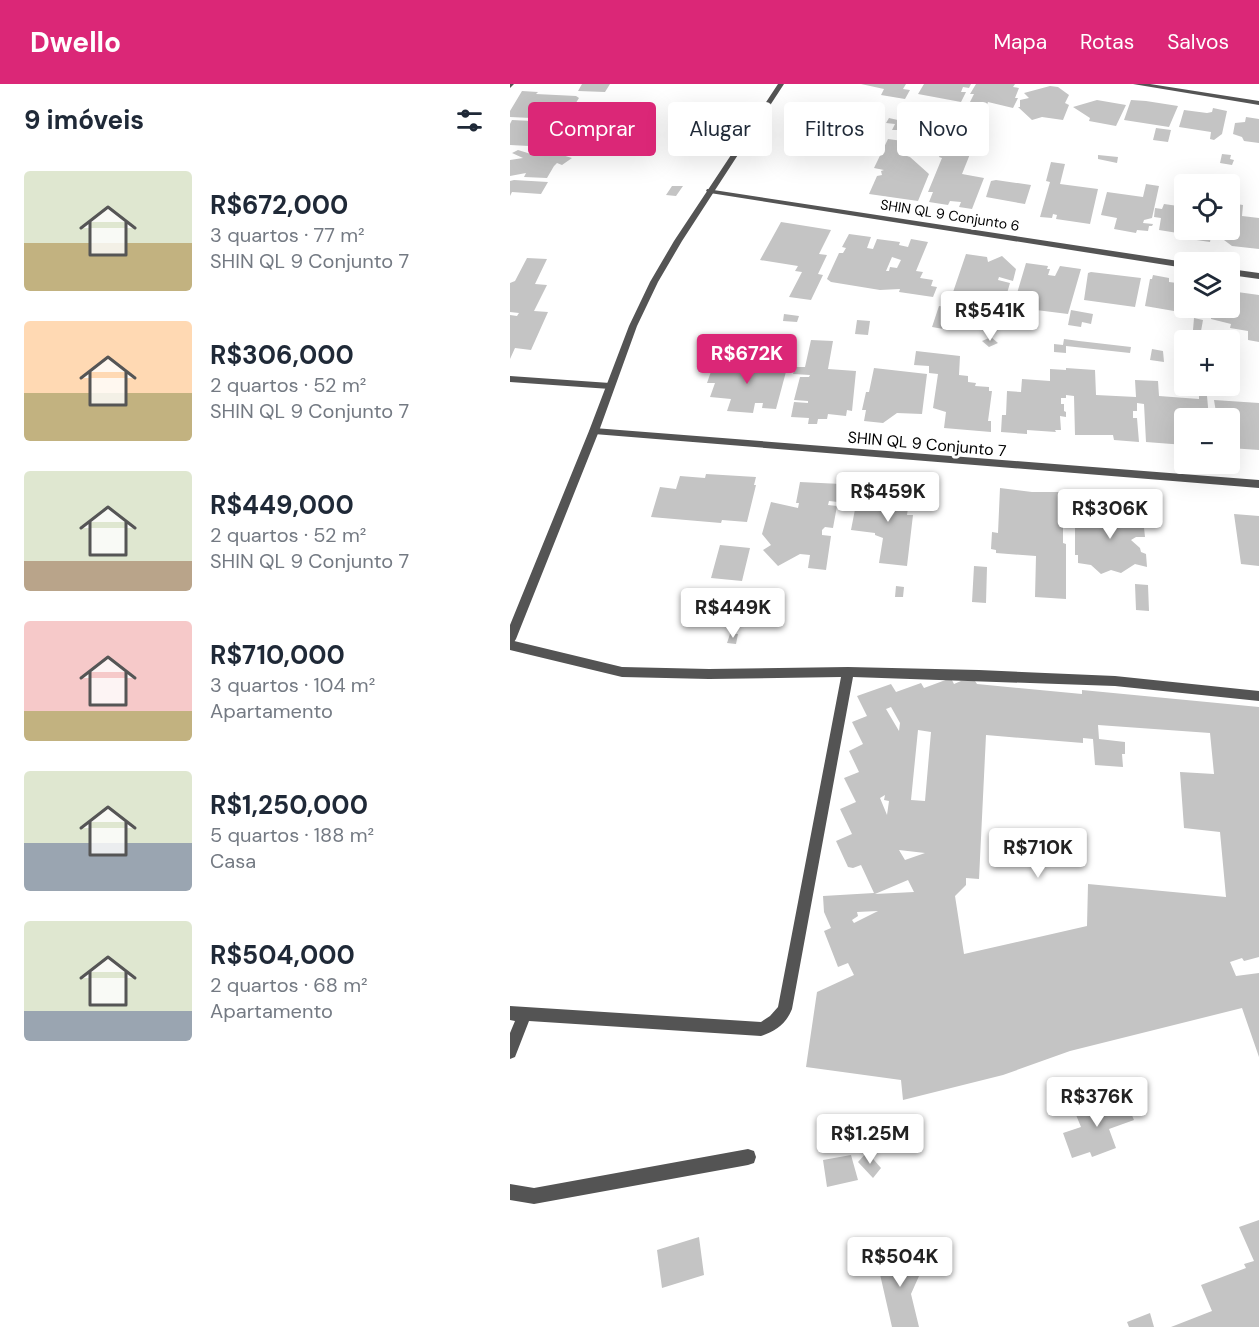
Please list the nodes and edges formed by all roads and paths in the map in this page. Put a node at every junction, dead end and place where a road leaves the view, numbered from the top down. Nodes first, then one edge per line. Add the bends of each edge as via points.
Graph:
1 (781, 84) edge
2 (1136, 84) edge
3 (1259, 103) edge
4 (710, 191) junction
5 (1174, 263) edge
6 (1240, 273) edge
7 (1259, 276) edge
8 (510, 379) edge
9 (610, 386) junction
10 (594, 431) junction
11 (1259, 484) edge
12 (510, 639) edge
13 (510, 645) edge
14 (848, 672) junction
15 (1259, 696) edge
16 (510, 1013) edge
17 (525, 1014) junction
18 (510, 1052) edge
19 (748, 1157) dead end
20 (510, 1191) edge

1 - 4 street
2 - 3 street
4 - 5 street, SHIN QL 9 Conjunto 6
4 - 9 street via 654,282
6 - 7 street
8 - 9 street
9 - 10 street
10 - 11 street, SHIN QL 9 Conjunto 7
10 - 12 street
13 - 14 street via 622,672
14 - 15 street via 1115,681
14 - 17 street via 780,1019 761,1029
16 - 17 street
17 - 18 street
19 - 20 street via 534,1196

